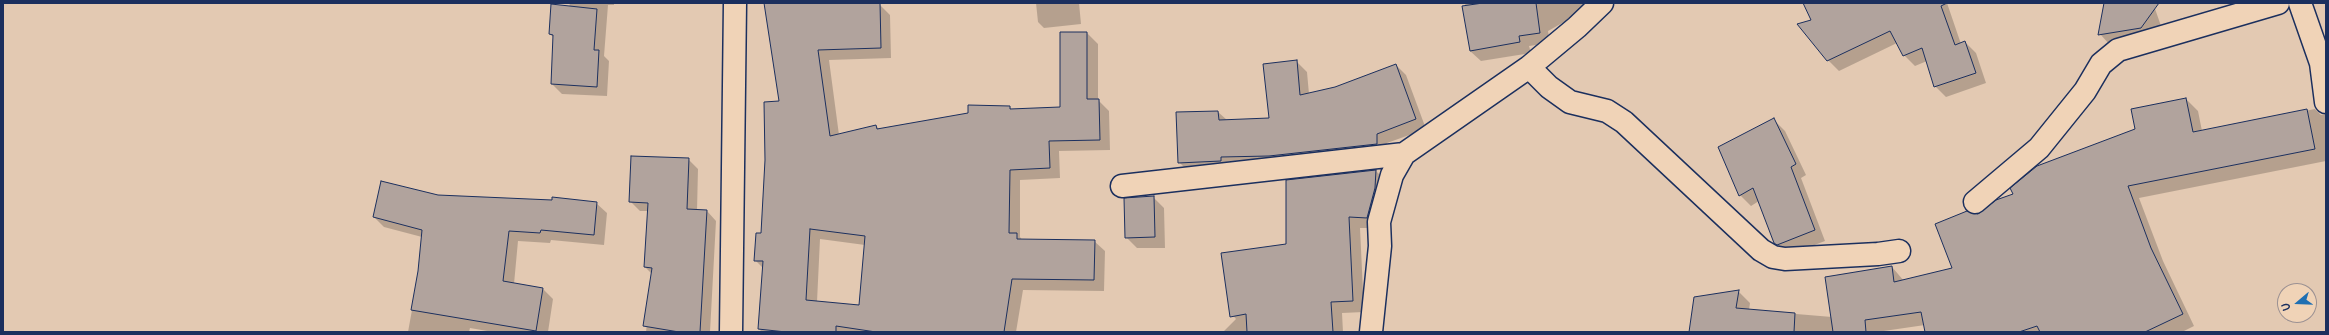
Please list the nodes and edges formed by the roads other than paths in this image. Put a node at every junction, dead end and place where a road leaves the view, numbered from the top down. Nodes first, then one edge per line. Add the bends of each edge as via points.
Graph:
1 (735, 3) edge
2 (1602, 3) edge
3 (2278, 3) edge
4 (2300, 3) edge
5 (1529, 66) junction
6 (2326, 102) edge
7 (1404, 154) junction
8 (1122, 186) dead end
9 (1975, 202) dead end
10 (1899, 251) dead end
11 (731, 332) edge
12 (1371, 332) edge

1 - 11 street
2 - 5 street
3 - 9 street via 2118,50 2101,64 2085,91 2039,148
4 - 6 street via 2320,63
5 - 7 street
5 - 10 street via 1549,87 1570,102 1608,111 1624,122 1761,250 1773,257 1785,259
7 - 8 street
7 - 12 street via 1392,175 1380,222

